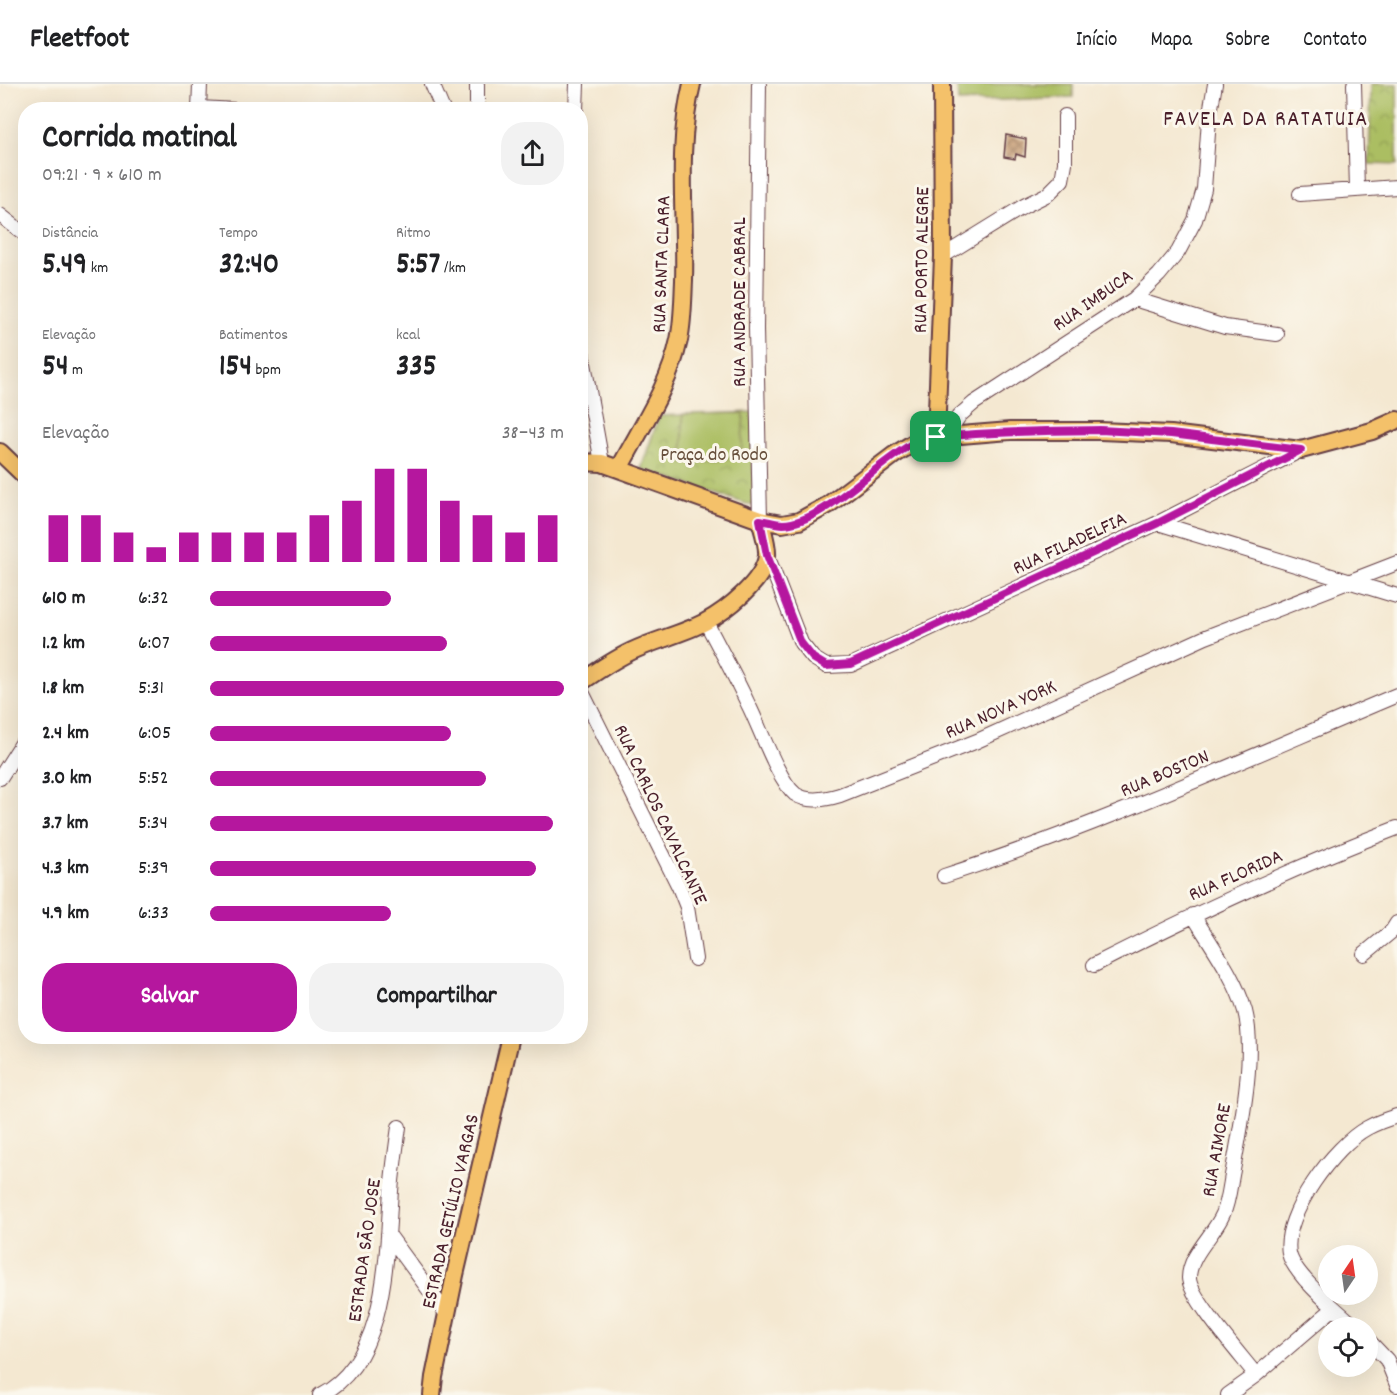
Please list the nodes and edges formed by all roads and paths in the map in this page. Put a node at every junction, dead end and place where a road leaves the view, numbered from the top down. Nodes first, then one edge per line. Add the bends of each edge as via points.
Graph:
1 (200, 84) edge
2 (432, 84) edge
3 (477, 84) edge
4 (577, 84) edge
5 (693, 84) edge
6 (759, 84) edge
7 (942, 84) edge
8 (1215, 84) edge
9 (1354, 84) edge
10 (199, 102) edge
11 (440, 102) edge
12 (477, 102) edge
13 (576, 102) edge
14 (1065, 116) dead end
15 (1397, 187) edge
16 (1357, 189) junction
17 (1300, 194) dead end
18 (0, 215) edge
19 (18, 229) edge
20 (943, 256) junction
21 (1134, 299) junction
22 (1277, 334) dead end
23 (588, 386) edge
24 (1397, 420) edge
25 (941, 437) junction
26 (1301, 450) junction
27 (0, 452) edge
28 (588, 463) edge
29 (602, 464) junction
30 (18, 469) edge
31 (619, 469) junction
32 (760, 520) junction
33 (1158, 523) junction
34 (767, 555) junction
35 (1397, 563) edge
36 (1348, 582) junction
37 (1397, 596) edge
38 (706, 622) junction
39 (588, 677) edge
40 (1397, 695) edge
41 (588, 704) edge
42 (18, 750) edge
43 (0, 778) edge
44 (1397, 828) edge
45 (944, 876) dead end
46 (1193, 915) junction
47 (1397, 923) edge
48 (1364, 954) dead end
49 (696, 960) dead end
50 (1094, 965) dead end
51 (509, 1044) edge
52 (1397, 1116) edge
53 (399, 1127) dead end
54 (388, 1234) junction
55 (1334, 1308) junction
56 (446, 1313) junction
57 (1344, 1317) edge
58 (1378, 1347) edge
59 (1392, 1356) edge
60 (1256, 1375) junction
61 (1397, 1385) edge
62 (320, 1395) edge
63 (432, 1395) edge
64 (1228, 1395) edge

1 - 10 street
2 - 11 street
3 - 12 street
4 - 13 street
5 - 31 main road, RUA SANTA CLARA via 683,146 685,254 679,340 652,412
6 - 32 street, RUA ANDRADE CABRAL via 756,329
7 - 20 main road, RUA PORTO ALEGRE
8 - 21 street, RUA IMBUCA via 1204,189 1195,220 1178,252
9 - 16 street
14 - 20 street via 1062,180 1048,194
15 - 16 street
16 - 17 street
18 - 19 street
20 - 25 main road, RUA PORTO ALEGRE
21 - 22 street via 1225,327
21 - 25 street, RUA IMBUCA via 974,403
23 - 29 street
24 - 26 main road
25 - 26 main road via 1100,430 1171,434
25 - 32 main road via 915,442 828,505 799,521 782,524
26 - 33 street, RUA FILADELFIA
27 - 30 main road
28 - 29 main road
29 - 31 main road
31 - 32 main road
32 - 34 main road
33 - 34 street, RUA FILADELFIA via 851,664 826,666 801,643
33 - 36 street
34 - 38 main road via 756,581
35 - 36 street, RUA NOVA YORK
36 - 37 street
36 - 38 street, RUA NOVA YORK via 1206,637 977,741 823,799 795,794 779,771
38 - 39 main road via 633,651
40 - 45 street, RUA BOSTON via 1078,829
41 - 49 street, RUA CARLOS CAVALCANTE via 679,887 687,907
42 - 43 street
44 - 46 street, RUA FLORIDA
46 - 50 street, RUA FLORIDA
46 - 60 street, RUA AIMORE via 1239,993 1249,1034 1242,1123 1228,1196 1223,1214 1195,1259 1188,1280 1220,1330
47 - 48 street
51 - 56 main road, ESTRADA GETÚLIO VARGAS
52 - 55 street via 1366,1128 1343,1146 1305,1194 1290,1231 1289,1253 1297,1271
53 - 54 street, ESTRADA SĀO JOSE
54 - 56 street
54 - 62 street, ESTRADA SĀO JOSE via 373,1330 345,1377
55 - 57 street
55 - 60 street
56 - 63 main road, ESTRADA GETÚLIO VARGAS
58 - 59 street
59 - 61 street
60 - 64 street

